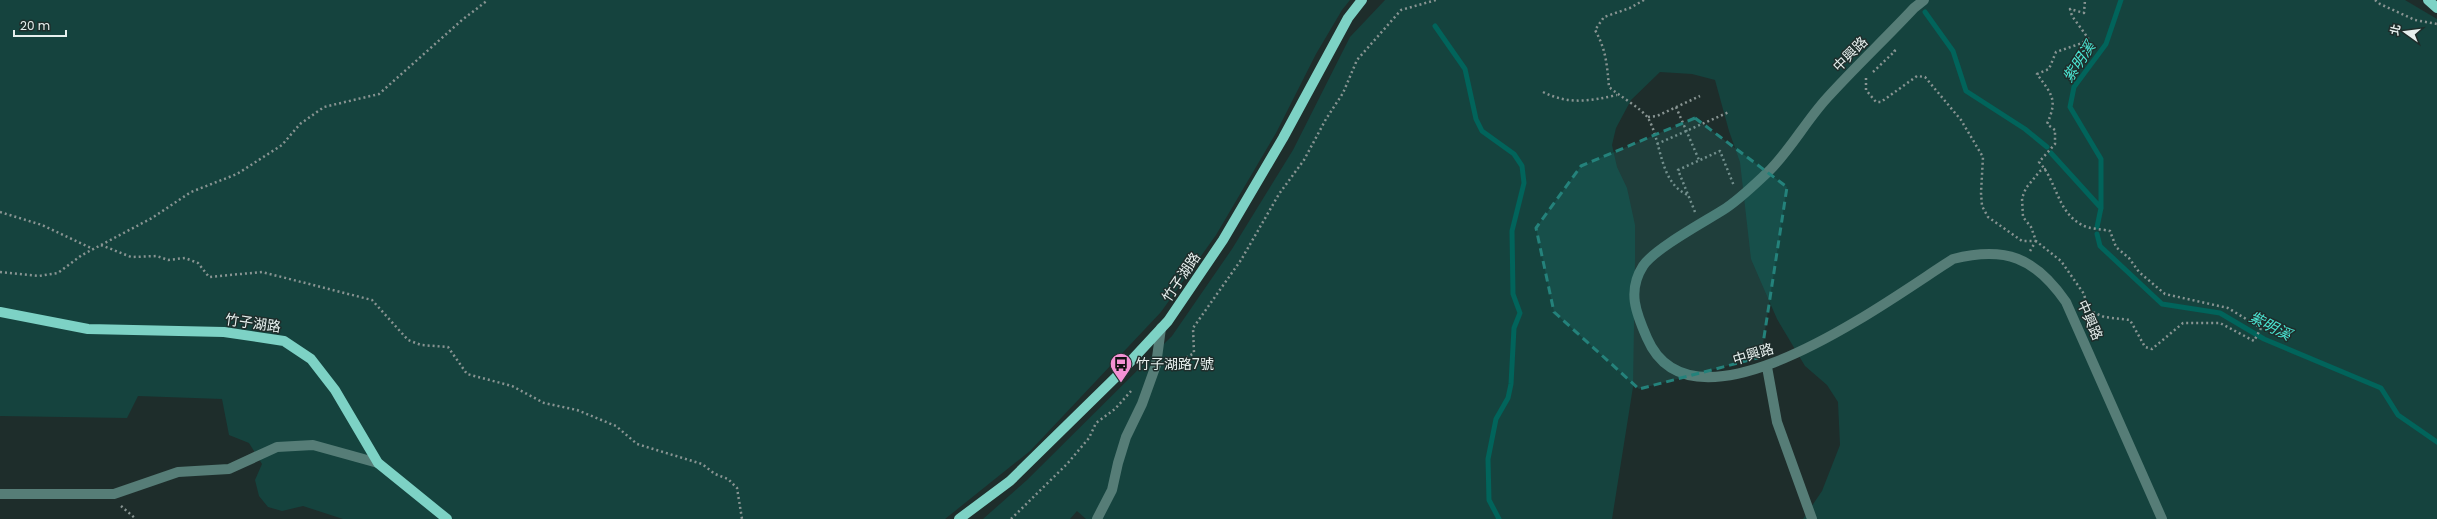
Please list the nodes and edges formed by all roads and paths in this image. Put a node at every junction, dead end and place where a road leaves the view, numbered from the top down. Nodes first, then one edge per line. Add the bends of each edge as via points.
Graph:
1 (488, 0) edge
2 (1362, 0) edge
3 (1644, 0) edge
4 (1924, 0) edge
5 (2085, 0) edge
6 (2375, 0) edge
7 (2428, 0) edge
8 (2437, 8) edge
9 (2437, 24) edge
10 (1882, 42) junction
11 (1543, 92) dead end
12 (1618, 94) junction
13 (1700, 96) dead end
14 (1676, 107) junction
15 (1729, 112) dead end
16 (1648, 117) junction
17 (1686, 131) junction
18 (1657, 144) junction
19 (1699, 160) junction
20 (2046, 169) junction
21 (1731, 178) dead end
22 (1688, 195) junction
23 (0, 212) edge
24 (1699, 224) junction
25 (2036, 241) junction
26 (101, 245) junction
27 (93, 249) junction
28 (0, 272) edge
29 (0, 312) edge
30 (1161, 328) junction
31 (1767, 367) junction
32 (378, 463) junction
33 (0, 494) edge
34 (114, 494) junction
35 (136, 519) edge
36 (447, 519) edge
37 (742, 519) edge
38 (959, 519) edge
39 (1097, 519) edge
40 (1812, 519) edge
41 (2162, 519) edge

1 - 26 path via 379,94 324,107 300,124 282,145 237,174 191,192 152,218
2 - 30 main road, 竹子湖路 via 1348,18 1283,138 1223,240
3 - 12 path via 1604,17 1595,30 1604,45 1609,87
4 - 10 street, 中興路
5 - 20 path via 2084,13 2070,9 2088,38 2082,43 2056,52 2049,69 2037,74 2053,96 2053,109 2047,124 2055,130 2055,144 2039,162
6 - 9 path via 2415,20
7 - 8 main road
10 - 24 street, 中興路 via 1825,99 1770,171 1724,210
10 - 25 path via 1895,51 1865,80 1866,90 1876,102 1882,102 1917,76 1925,77 1961,120 1983,157 1982,206 1988,217 2022,241
11 - 12 path via 1559,100 1593,100
12 - 16 path
13 - 14 path
14 - 16 path via 1657,116
14 - 17 path
15 - 17 path
16 - 18 path
17 - 18 path
17 - 19 path
18 - 22 path via 1677,190
19 - 21 path via 1720,151
19 - 22 path via 1678,170
20 - 25 path via 2040,171 2026,188 2022,198 2023,217 2031,226
20 - 25 path via 2065,211 2083,226 2110,231 2116,247 2129,258 2138,272 2165,294 2228,308 2261,328 2254,341 2220,323 2183,323 2152,349 2145,347 2130,320 2104,317 2088,310 2084,294 2061,262
22 - 24 path
23 - 27 path via 42,225
24 - 31 street, 中興路 via 1644,264 1634,286 1635,310 1651,347 1660,361 1682,372 1700,377 1725,377
26 - 27 path
26 - 37 path via 131,256 157,256 168,260 185,258 198,263 209,277 262,272 372,300 408,340 421,345 448,347 467,374 512,386 544,402 577,410 616,426 637,444 702,464 715,474 728,479 737,488
27 - 28 path via 58,273 39,276
29 - 32 main road, 竹子湖路 via 88,329 224,332 284,341 311,359 335,390
30 - 38 main road, 竹子湖路 via 1116,377 1010,481
30 - 39 street via 1156,365 1142,404 1126,437 1112,490
31 - 40 street via 1777,422
31 - 41 street, 中興路 via 1811,348 1953,259 1978,253 2007,254 2025,261 2054,284 2066,302
32 - 34 street via 313,445 277,447 229,469 178,472
32 - 36 main road, 竹子湖路
33 - 34 street
34 - 35 path via 129,515

